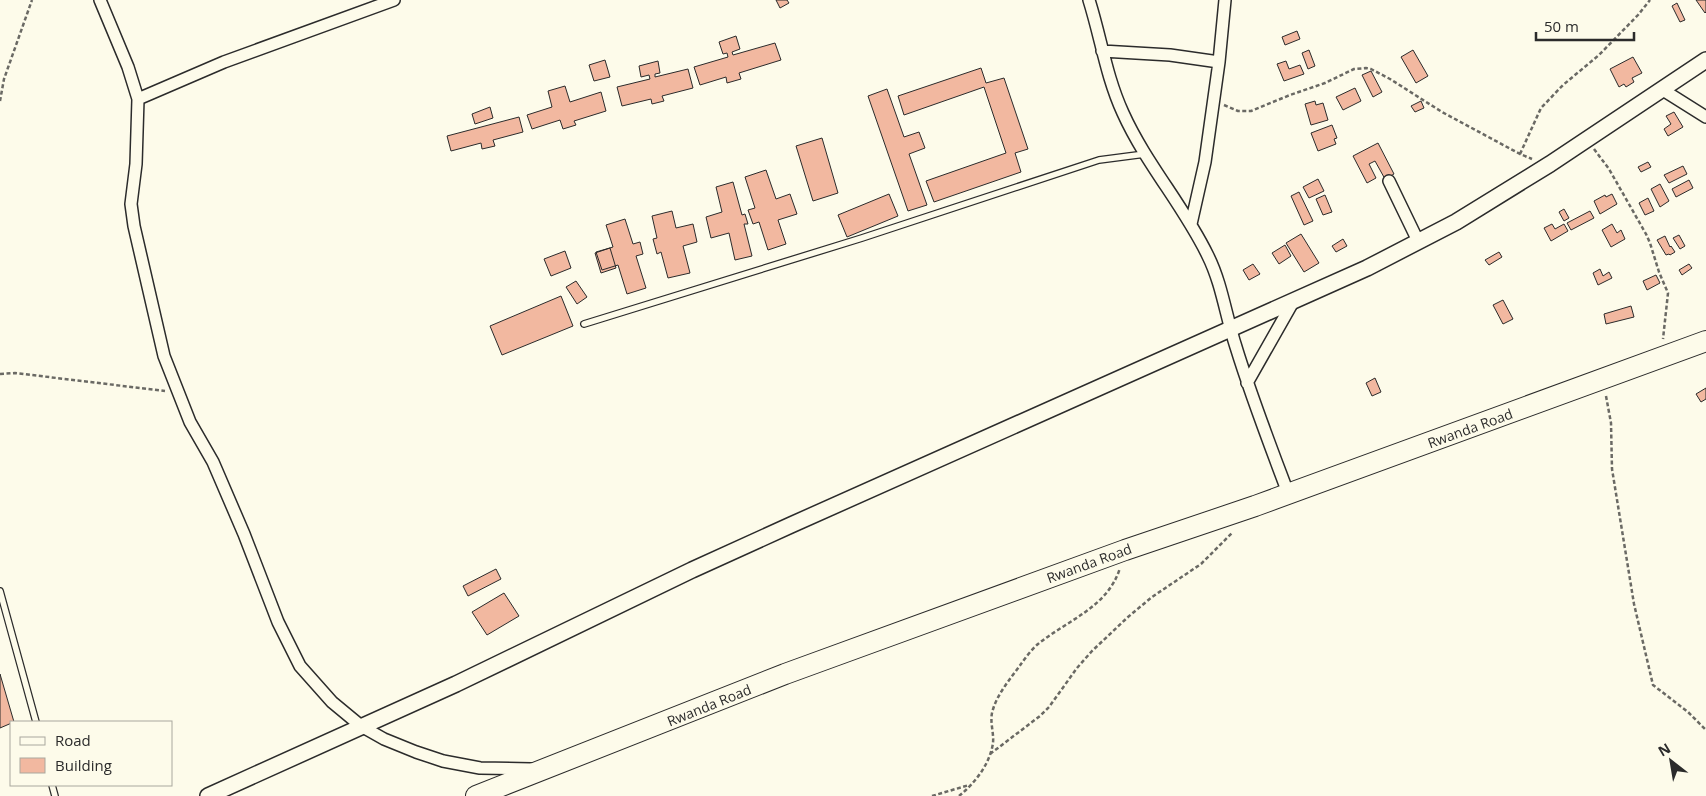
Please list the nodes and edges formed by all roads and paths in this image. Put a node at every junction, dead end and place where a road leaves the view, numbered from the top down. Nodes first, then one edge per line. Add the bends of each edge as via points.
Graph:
1 (32, 0) edge
2 (100, 0) edge
3 (394, 0) edge
4 (1089, 0) edge
5 (1225, 0) edge
6 (1650, 0) edge
7 (1102, 51) junction
8 (1706, 60) edge
9 (1219, 62) junction
10 (1662, 90) junction
11 (138, 99) junction
12 (1214, 100) junction
13 (0, 101) edge
14 (1706, 117) edge
15 (1588, 140) junction
16 (1144, 154) junction
17 (1520, 154) junction
18 (1550, 164) junction
19 (1390, 181) dead end
20 (1190, 224) junction
21 (1418, 241) junction
22 (1293, 302) junction
23 (584, 324) dead end
24 (1230, 328) junction
25 (1706, 341) edge
26 (1660, 359) junction
27 (0, 374) edge
28 (1604, 379) junction
29 (1247, 383) junction
30 (177, 393) junction
31 (1288, 494) junction
32 (1237, 526) dead end
33 (1125, 550) junction
34 (0, 590) edge
35 (36, 721) edge
36 (361, 726) junction
37 (1706, 730) edge
38 (990, 754) junction
39 (545, 770) junction
40 (973, 784) junction
41 (208, 796) edge
42 (476, 796) edge
43 (932, 796) edge
44 (959, 796) edge

1 - 13 path via 4,79
2 - 11 street
3 - 11 street via 224,62
4 - 7 street
5 - 9 street
6 - 17 path via 1541,108
7 - 9 street
7 - 16 street via 1116,97
8 - 10 street
9 - 12 street
10 - 14 street
10 - 15 street
11 - 30 street via 136,164 130,204 164,356
12 - 17 path via 1238,111 1251,111 1354,69 1371,69
12 - 20 street
15 - 18 street
15 - 26 path via 1609,169 1646,234 1666,287 1668,302
16 - 20 street
16 - 23 lane via 1099,160
17 - 18 path
18 - 21 street via 1456,222
19 - 21 street
20 - 24 street via 1218,279
21 - 22 street
22 - 24 street
22 - 29 street
24 - 29 street
24 - 36 street via 755,542
25 - 26 highway, Rwanda Road
26 - 28 highway, Rwanda Road
27 - 30 path via 15,373
28 - 31 highway, Rwanda Road
28 - 37 path via 1611,423 1613,478 1634,604 1653,685
29 - 31 street
30 - 36 street via 213,462 278,622 300,666 332,702
31 - 33 highway, Rwanda Road
32 - 38 path via 1201,564 1128,617 1092,651 1040,716
33 - 38 path via 1114,583 1106,594 1036,645 1009,681 992,712
33 - 39 highway, Rwanda Road via 785,674
34 - 35 lane
36 - 39 street via 384,739 443,761 480,768
36 - 41 street
38 - 40 path
39 - 42 highway, Rwanda Road
40 - 43 path
40 - 44 path

